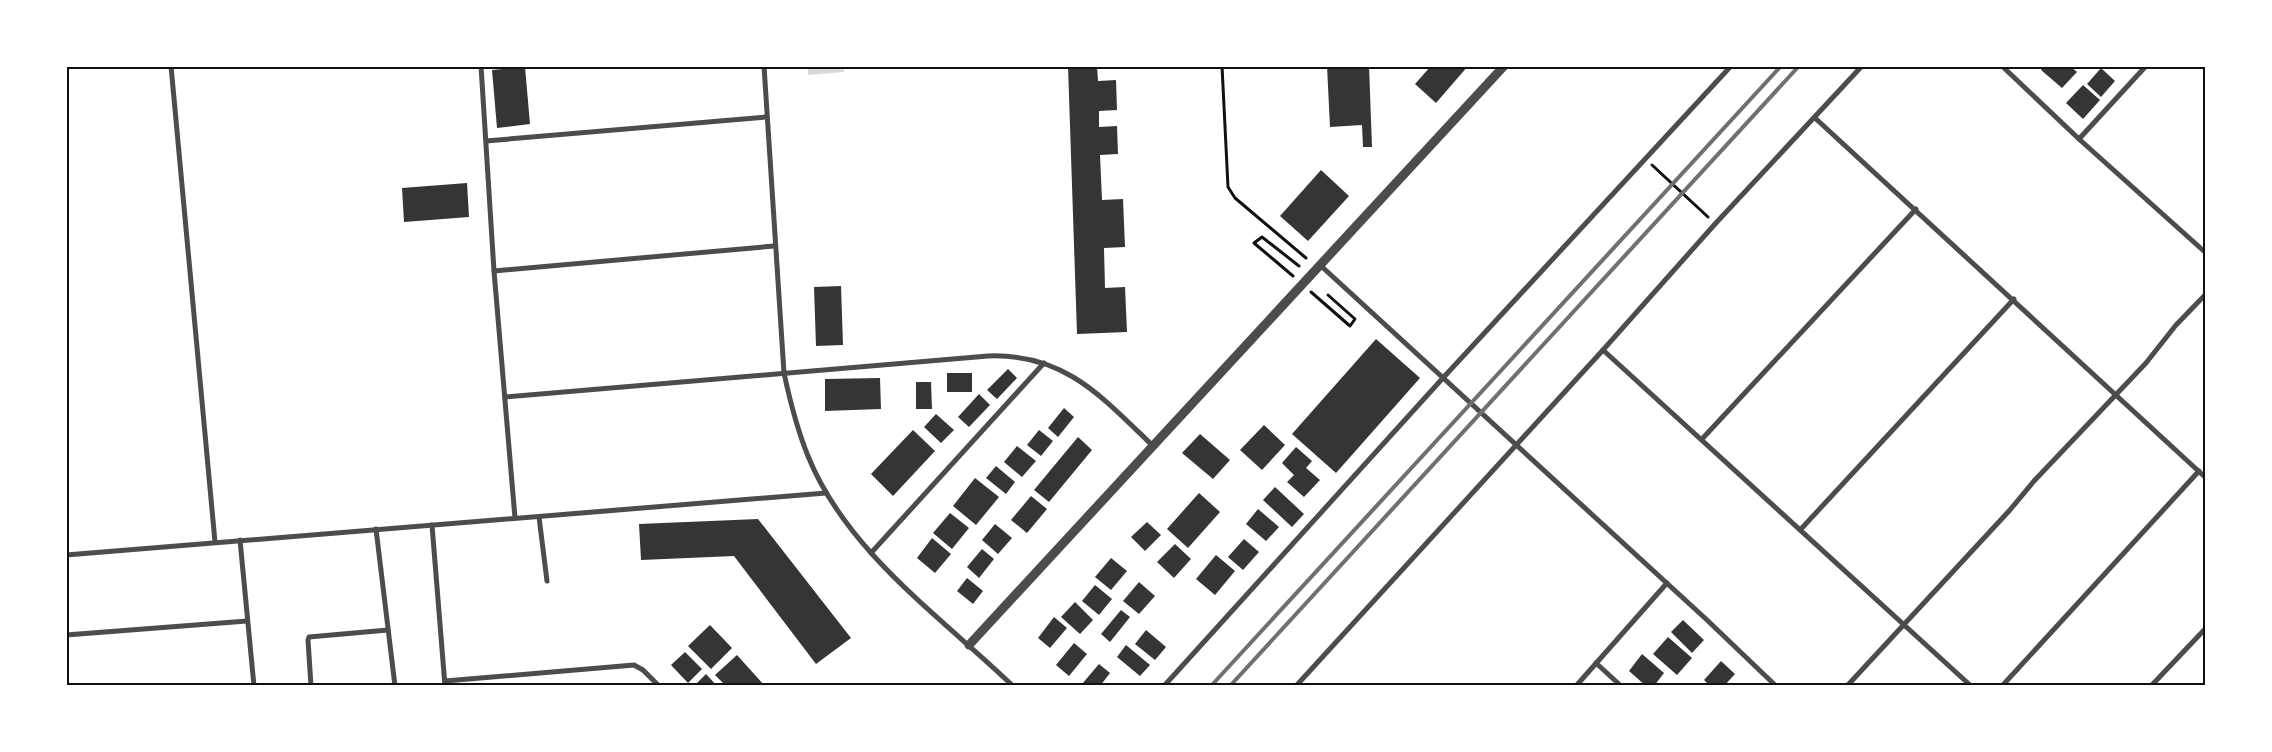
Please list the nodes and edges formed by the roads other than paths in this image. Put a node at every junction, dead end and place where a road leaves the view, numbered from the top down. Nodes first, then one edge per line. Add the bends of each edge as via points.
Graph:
1 (171, 66) edge
2 (481, 66) edge
3 (764, 66) edge
4 (1504, 66) edge
5 (1731, 66) edge
6 (1862, 66) edge
7 (2002, 66) edge
8 (2146, 66) edge
9 (766, 117) junction
10 (1816, 118) junction
11 (2079, 139) junction
12 (486, 141) junction
13 (1916, 209) junction
14 (774, 246) junction
15 (2206, 253) edge
16 (1320, 266) junction
17 (494, 271) junction
18 (2206, 294) edge
19 (2014, 299) junction
20 (1603, 350) junction
21 (1044, 363) junction
22 (784, 373) junction
23 (1442, 379) junction
24 (2116, 395) junction
25 (505, 397) junction
26 (1702, 438) junction
27 (1152, 445) junction
28 (1515, 445) junction
29 (2199, 471) junction
30 (2206, 478) edge
31 (826, 493) junction
32 (539, 516) junction
33 (515, 518) junction
34 (432, 525) junction
35 (376, 529) junction
36 (1801, 530) junction
37 (240, 540) junction
38 (215, 542) junction
39 (871, 553) junction
40 (66, 555) edge
41 (547, 581) dead end
42 (1667, 583) junction
43 (247, 620) junction
44 (1902, 624) junction
45 (2206, 628) edge
46 (388, 630) junction
47 (66, 634) edge
48 (969, 644) junction
49 (1596, 663) junction
50 (445, 684) edge
51 (254, 686) edge
52 (311, 686) edge
53 (395, 686) edge
54 (659, 686) edge
55 (1013, 686) edge
56 (1164, 686) edge
57 (1296, 686) edge
58 (1576, 686) edge
59 (1621, 686) edge
60 (1776, 686) edge
61 (1848, 686) edge
62 (1971, 686) edge
63 (2002, 686) edge
64 (2151, 686) edge

1 - 38 street
2 - 12 street
3 - 9 street
4 - 16 street
5 - 23 street
6 - 10 street
7 - 11 street
8 - 11 street
9 - 12 street
9 - 14 street
10 - 13 street
10 - 20 street via 1715,224
11 - 15 street
12 - 17 street
13 - 19 street
13 - 26 street
14 - 17 street
14 - 22 street
16 - 23 street
16 - 27 street
17 - 25 street
18 - 24 street
19 - 24 street
19 - 36 street
20 - 26 street
20 - 28 street
21 - 22 street via 1022,356 988,356
21 - 27 street via 1089,386
21 - 39 street
22 - 25 street
22 - 31 street via 794,419 808,458
23 - 28 street
23 - 56 street
24 - 29 street
24 - 44 street
25 - 33 street
26 - 36 street
27 - 48 street
28 - 42 street
28 - 57 street
29 - 30 street
29 - 63 street
31 - 32 street
31 - 39 street
32 - 33 street
32 - 41 street
33 - 34 street
34 - 35 street
34 - 50 street
35 - 37 street
35 - 46 street
36 - 44 street
37 - 38 street
37 - 43 street
38 - 40 street
39 - 48 street via 896,580
42 - 49 street
42 - 60 street
43 - 47 street
43 - 51 street
44 - 61 street
44 - 62 street
45 - 64 street
46 - 52 street via 309,637
46 - 53 street
48 - 55 street
49 - 58 street
49 - 59 street
50 - 54 street via 634,666

